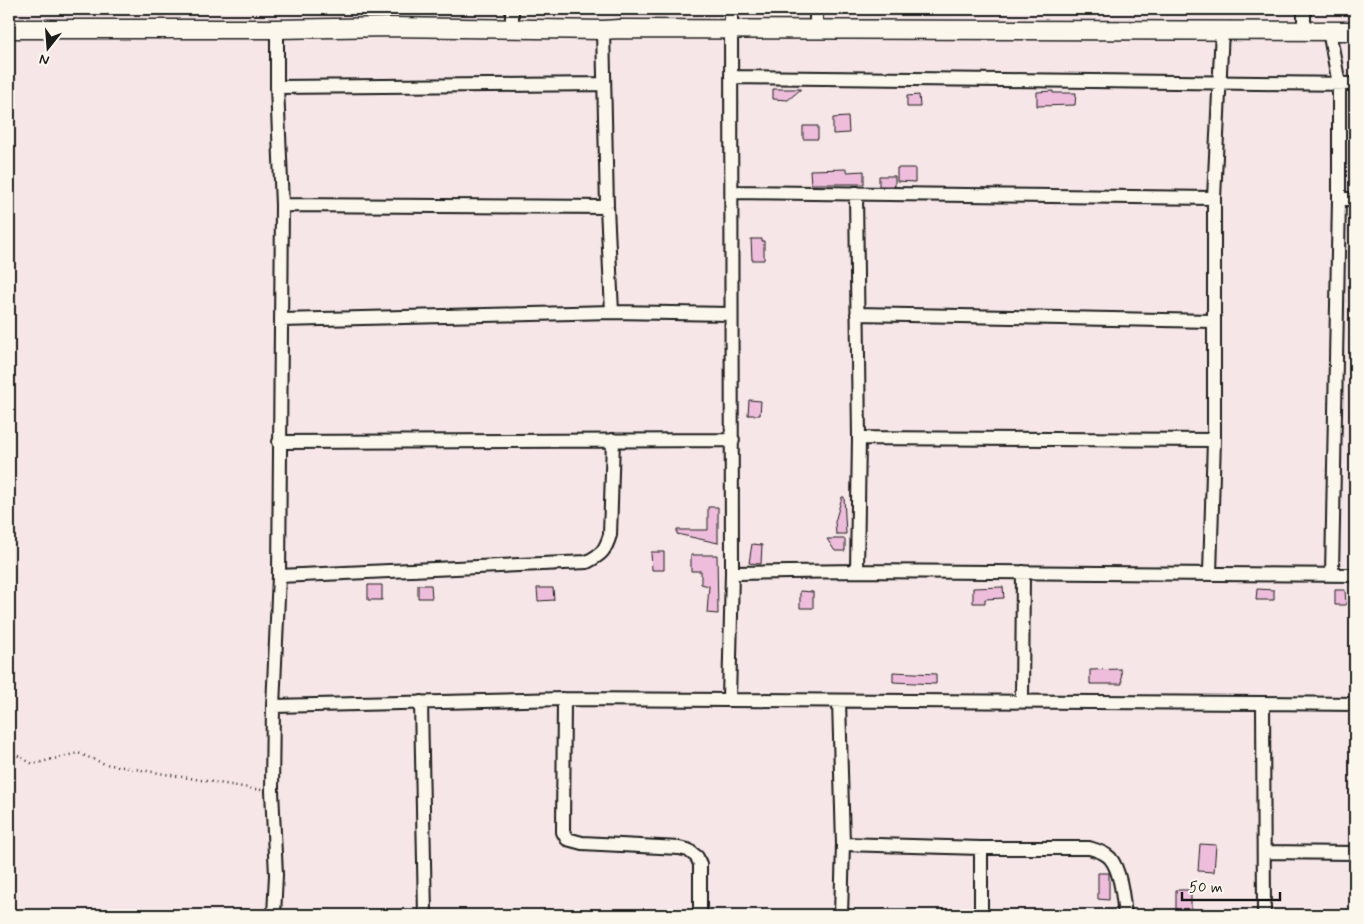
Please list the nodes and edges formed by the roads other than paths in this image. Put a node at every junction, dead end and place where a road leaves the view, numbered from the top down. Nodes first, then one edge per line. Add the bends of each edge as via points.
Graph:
1 (512, 9) edge
2 (731, 9) edge
3 (816, 9) edge
4 (1304, 9) edge
5 (512, 28) junction
6 (9, 29) edge
7 (277, 29) junction
8 (603, 30) junction
9 (732, 30) junction
10 (816, 30) junction
11 (1222, 30) junction
12 (1304, 31) junction
13 (1329, 31) junction
14 (1355, 31) edge
15 (732, 77) junction
16 (1220, 81) junction
17 (604, 84) junction
18 (1339, 84) junction
19 (1355, 84) edge
20 (277, 88) junction
21 (732, 192) junction
22 (856, 194) junction
23 (1214, 198) junction
24 (1339, 199) junction
25 (1355, 199) edge
26 (282, 205) junction
27 (607, 207) junction
28 (612, 312) junction
29 (731, 314) junction
30 (857, 314) junction
31 (281, 320) junction
32 (1213, 321) junction
33 (859, 438) junction
34 (613, 440) junction
35 (733, 440) junction
36 (1214, 440) junction
37 (279, 442) junction
38 (857, 571) junction
39 (732, 572) junction
40 (1022, 572) junction
41 (1210, 572) junction
42 (1332, 574) junction
43 (1355, 575) edge
44 (279, 576) junction
45 (564, 699) junction
46 (729, 699) junction
47 (839, 701) junction
48 (1022, 701) junction
49 (421, 702) junction
50 (1263, 703) junction
51 (1355, 704) edge
52 (273, 706) junction
53 (843, 844) junction
54 (981, 848) junction
55 (1264, 852) junction
56 (1355, 853) edge
57 (274, 915) edge
58 (425, 915) edge
59 (700, 915) edge
60 (841, 915) edge
61 (981, 915) edge
62 (1125, 915) edge
63 (1264, 915) edge

1 - 5 street
2 - 9 street
3 - 10 street
4 - 12 street
5 - 7 street
5 - 8 street
6 - 7 street
7 - 20 street
8 - 9 street
8 - 17 street
9 - 10 street
9 - 15 street
10 - 11 street
11 - 12 street
11 - 16 street
12 - 13 street
13 - 14 street
13 - 18 street
15 - 16 street
15 - 21 street
16 - 18 street
16 - 23 street
17 - 20 street
17 - 27 street
18 - 19 street
18 - 24 street
20 - 26 street
21 - 22 street
21 - 29 street
22 - 23 street
22 - 30 street
23 - 32 street
24 - 25 street
24 - 42 street
26 - 27 street
26 - 31 street
27 - 28 street
28 - 29 street
28 - 31 street
29 - 35 street
30 - 32 street
30 - 33 street
31 - 37 street
32 - 36 street
33 - 36 street
33 - 38 street
34 - 35 street
34 - 37 street
34 - 44 street via 610,535 606,548 587,562
35 - 39 street
36 - 41 street
37 - 44 street
38 - 39 street
38 - 40 street
39 - 46 street
40 - 41 street
40 - 48 street
41 - 42 street
42 - 43 street
44 - 52 street
45 - 46 street
45 - 49 street
45 - 59 street via 563,832 567,839 582,843 668,846 688,850 700,864
46 - 47 street
47 - 48 street
47 - 53 street
48 - 50 street
49 - 52 street
49 - 58 street
50 - 51 street
50 - 55 street
52 - 57 street
53 - 54 street
53 - 60 street
54 - 61 street
54 - 62 street via 1088,848 1104,853 1115,868
55 - 56 street
55 - 63 street

